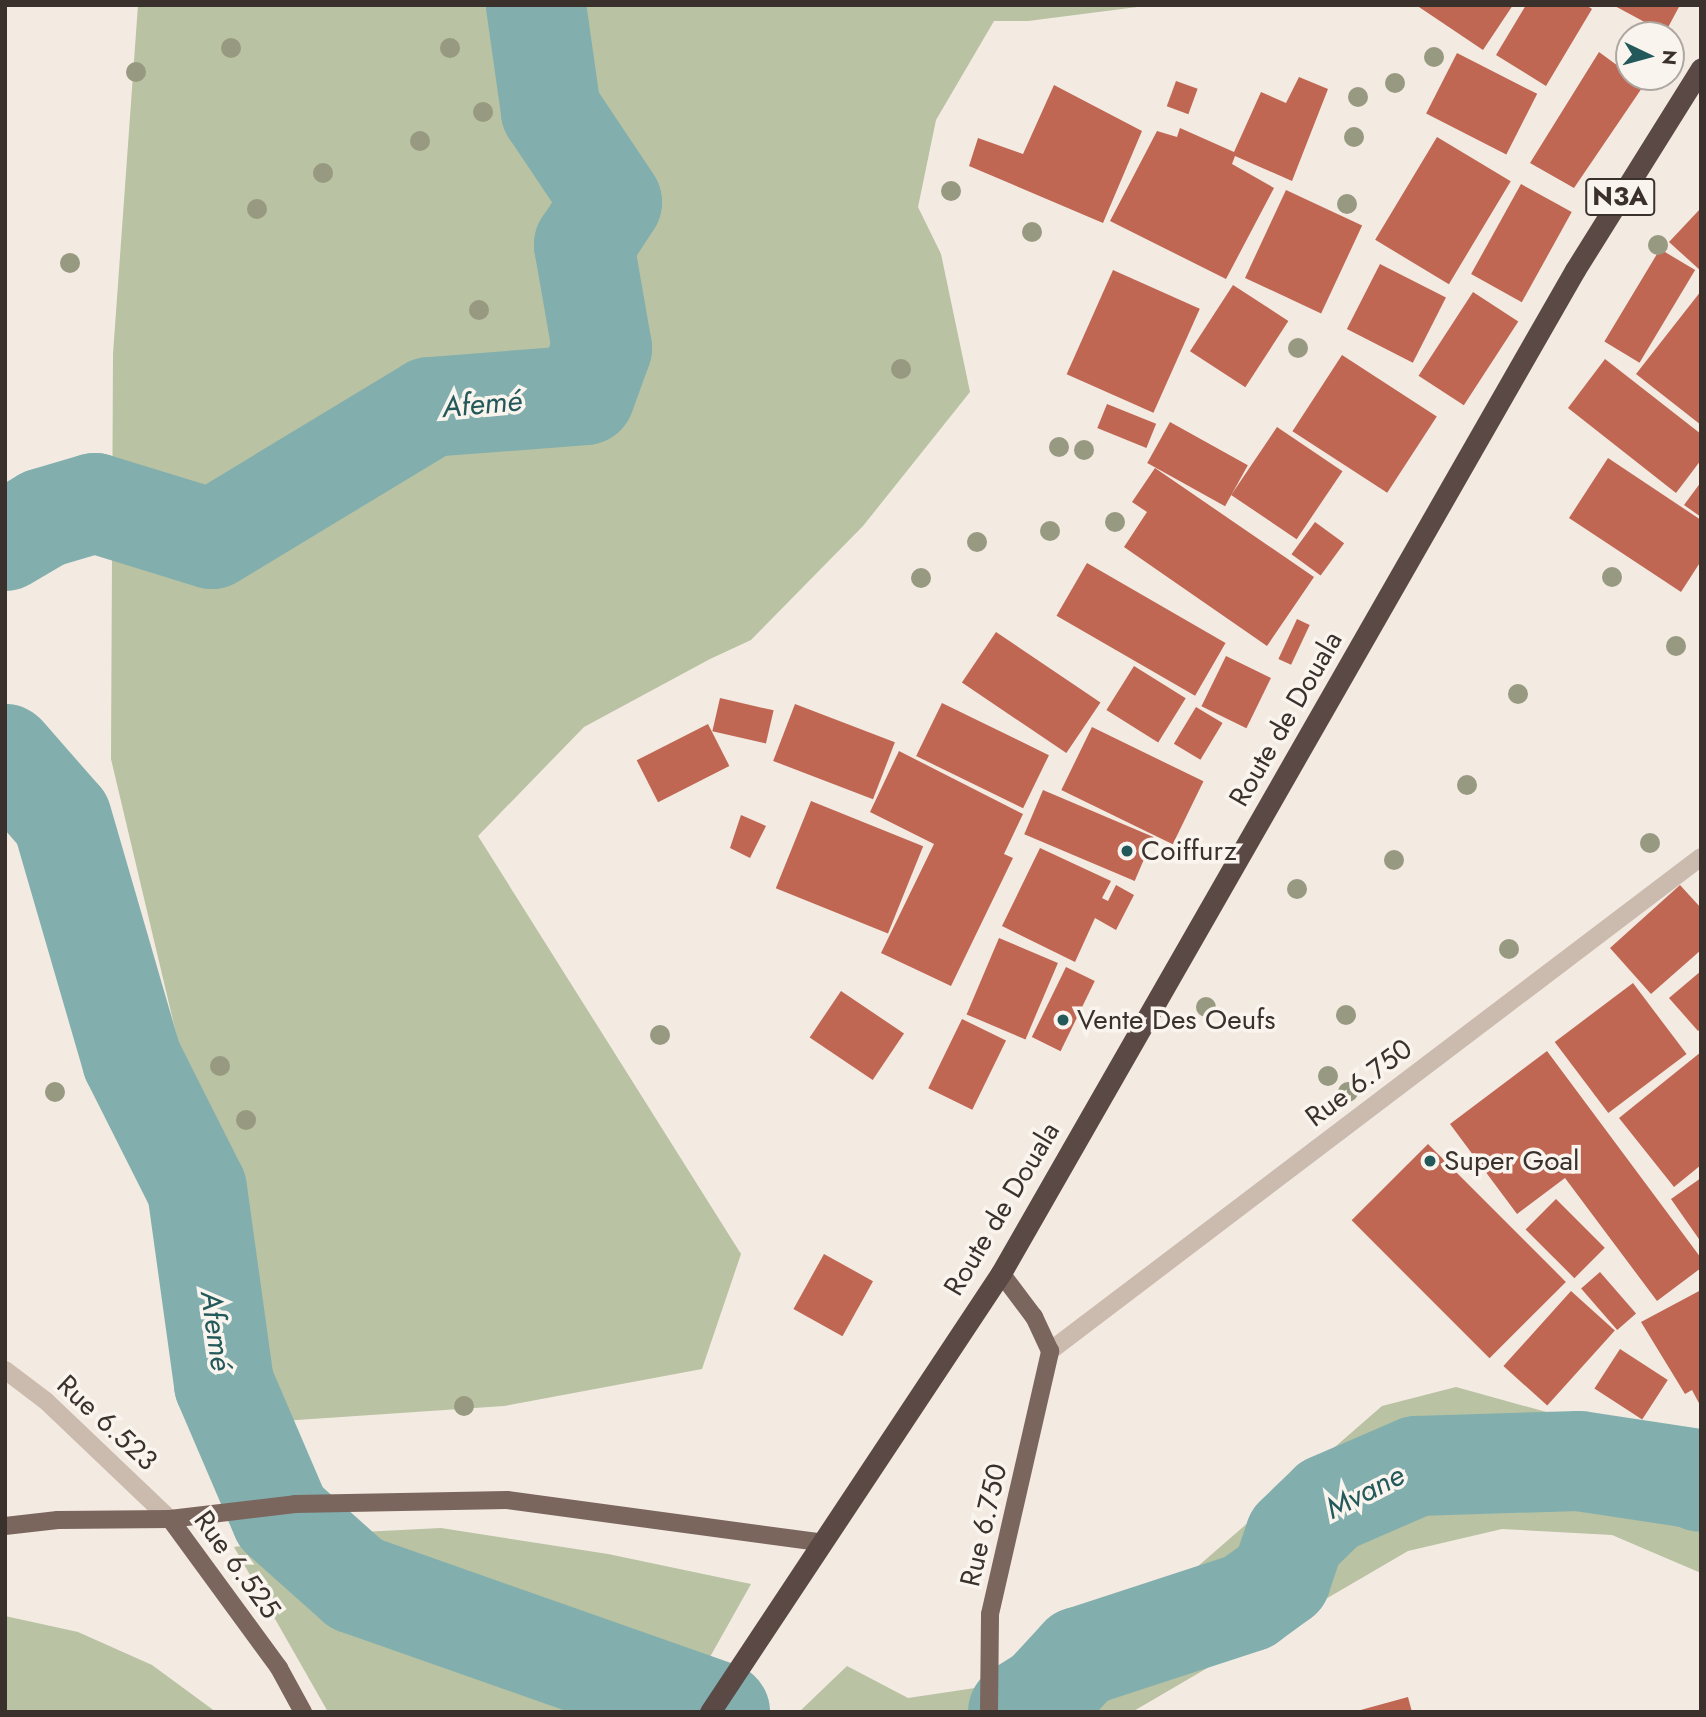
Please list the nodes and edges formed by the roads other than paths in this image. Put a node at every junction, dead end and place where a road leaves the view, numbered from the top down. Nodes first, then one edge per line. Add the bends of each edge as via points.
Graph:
1 (1701, 68) edge
2 (1701, 857) edge
3 (1001, 1273) junction
4 (1050, 1351) junction
5 (5, 1370) edge
6 (170, 1518) junction
7 (5, 1526) edge
8 (820, 1542) junction
9 (303, 1712) edge
10 (710, 1712) edge
11 (989, 1712) edge

1 - 3 highway, Route de Douala / N3A via 1575,270
2 - 4 street, Rue 6.750
3 - 4 main road via 1034,1317
3 - 8 highway, Route de Douala / N3A
4 - 11 main road, Rue 6.750 via 990,1614
5 - 6 street, Rue 6.523 via 46,1401
6 - 7 main road, Rue 6.525
6 - 8 main road via 295,1504 507,1500
6 - 9 main road, Rue 6.525 via 279,1668
8 - 10 highway, Route de Douala / N3A

